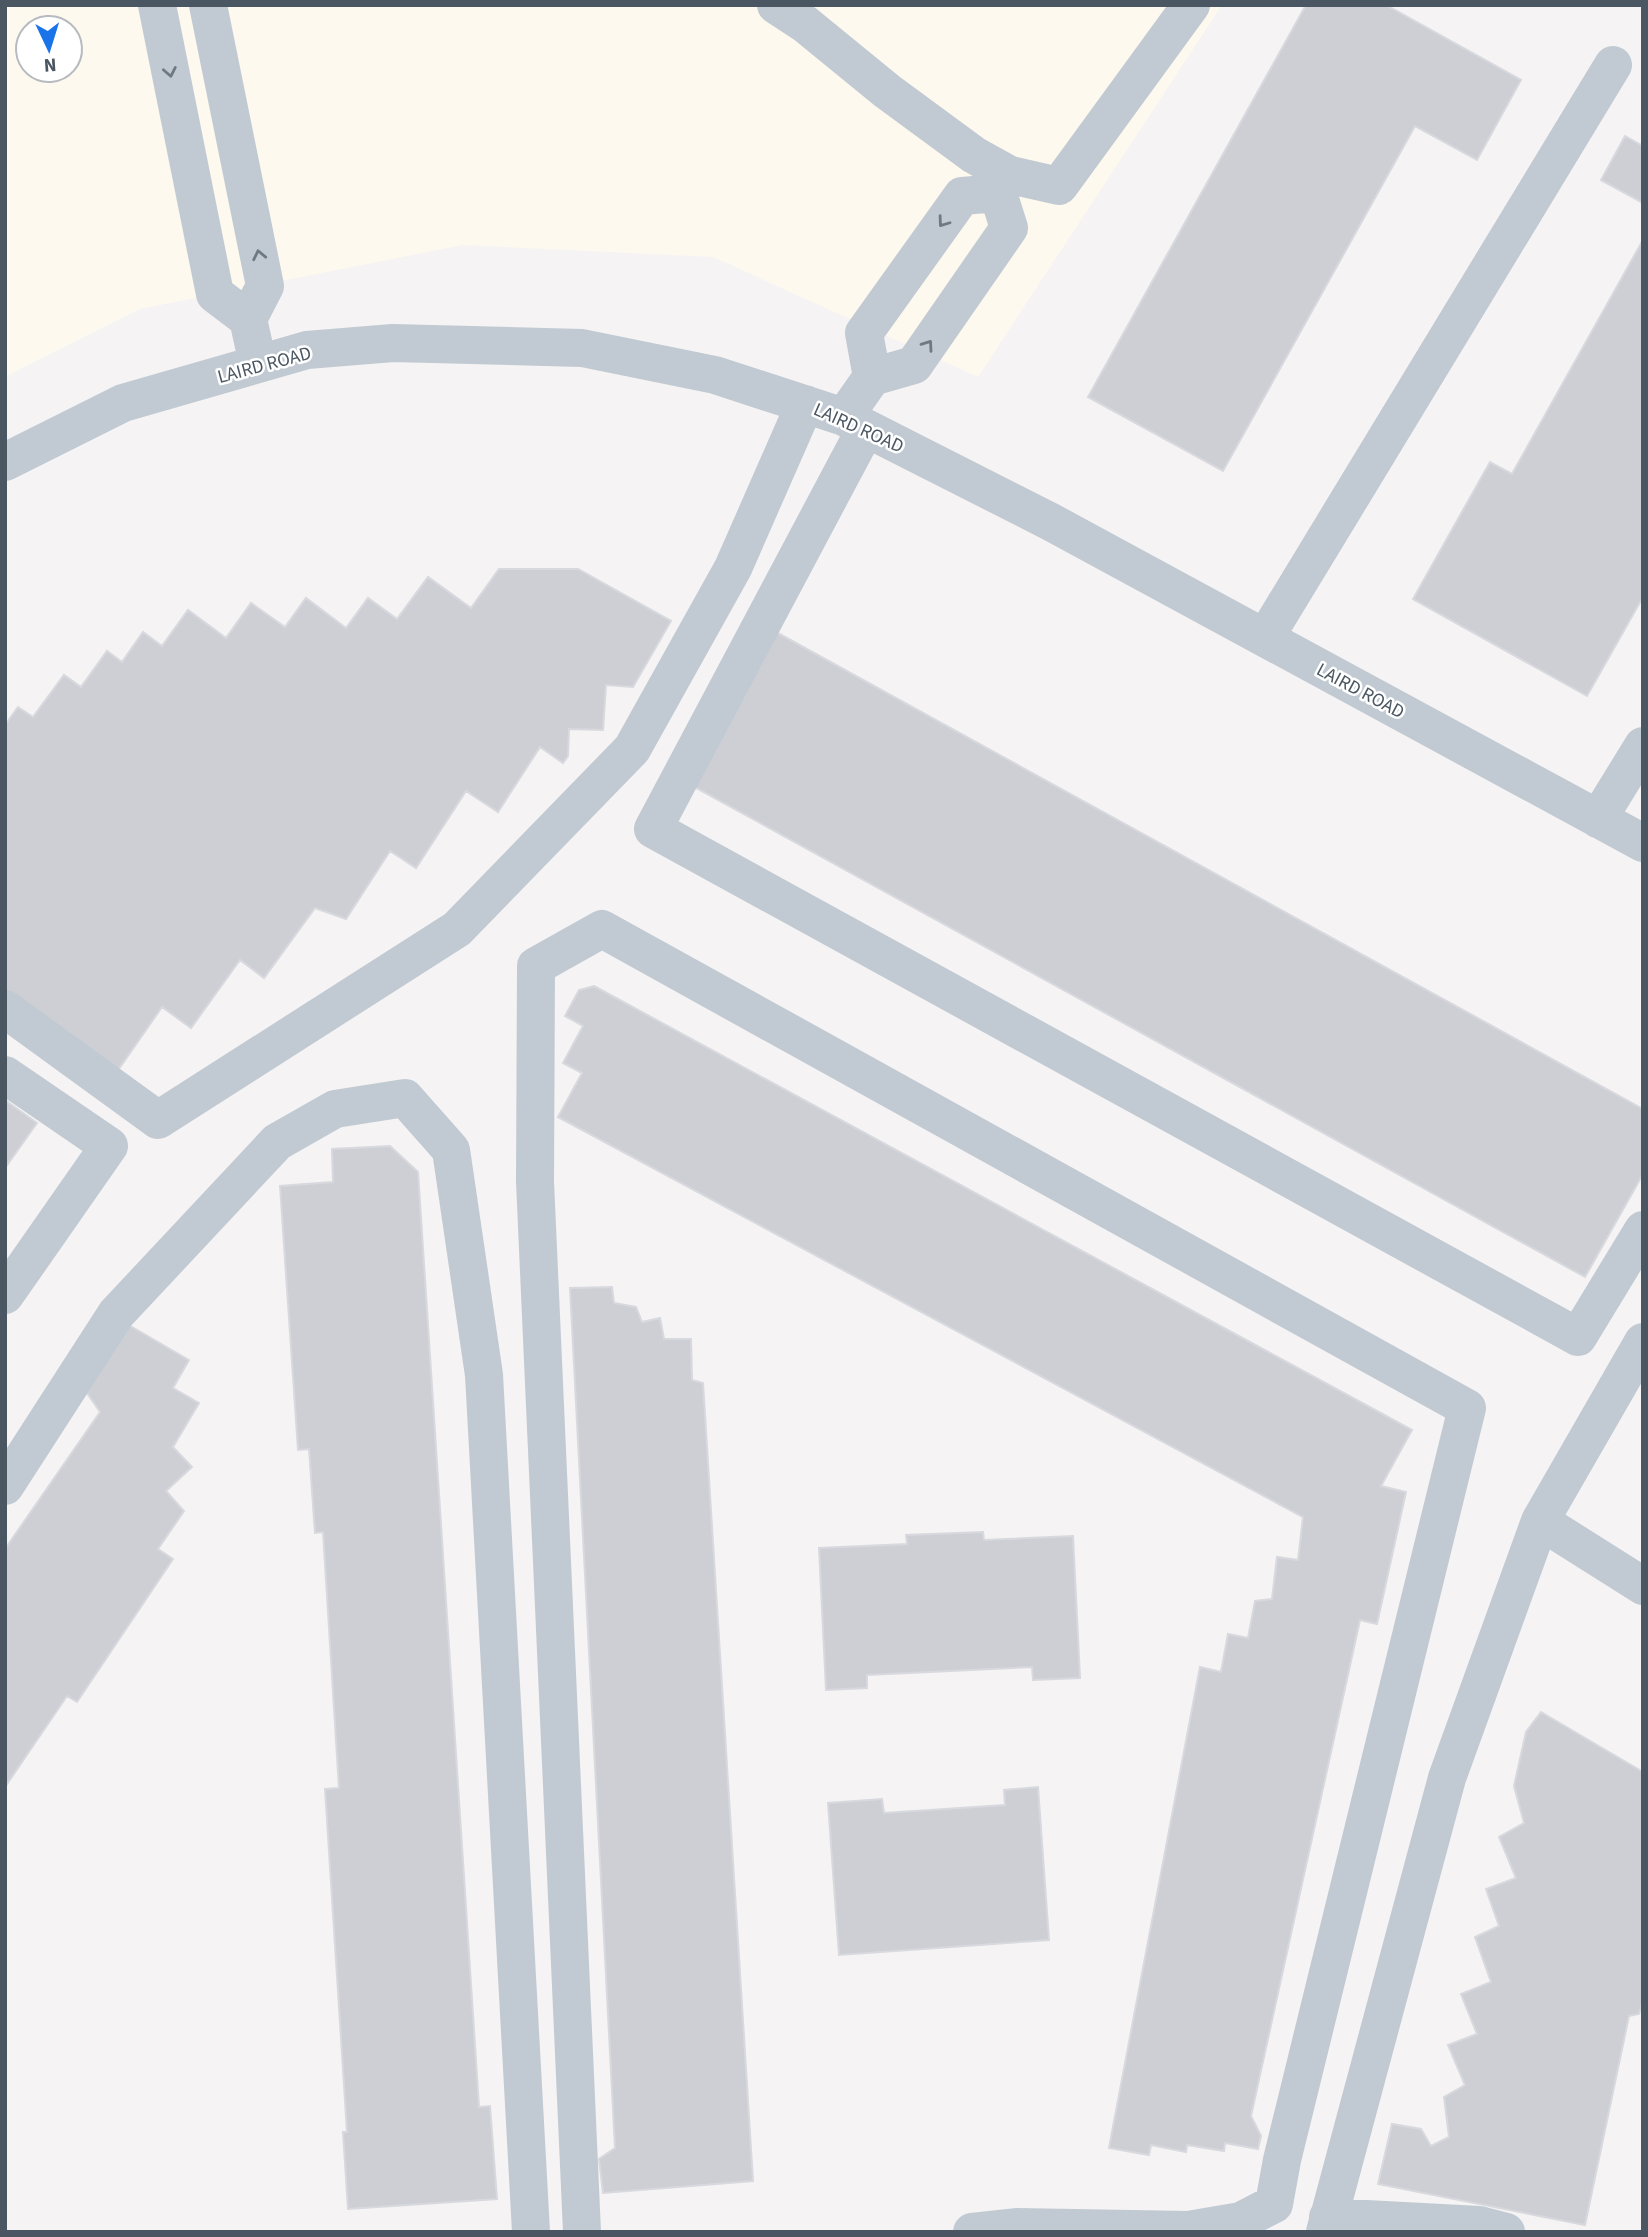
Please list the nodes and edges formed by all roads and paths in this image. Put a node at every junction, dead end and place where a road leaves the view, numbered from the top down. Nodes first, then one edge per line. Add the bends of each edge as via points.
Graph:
1 (157, 5) edge
2 (208, 5) edge
3 (776, 5) edge
4 (1191, 5) edge
5 (1613, 65) dead end
6 (1004, 184) junction
7 (248, 319) junction
8 (258, 364) junction
9 (872, 377) junction
10 (805, 404) junction
11 (855, 422) junction
12 (5, 462) edge
13 (1265, 638) junction
14 (1643, 746) edge
15 (1598, 819) junction
16 (1643, 843) edge
17 (5, 1009) edge
18 (5, 1075) edge
19 (1643, 1230) edge
20 (5, 1296) edge
21 (1643, 1342) edge
22 (5, 1486) edge
23 (1540, 1521) junction
24 (1643, 1587) edge
25 (1326, 2224) edge
26 (1188, 2231) edge
27 (530, 2232) edge
28 (582, 2232) edge
29 (972, 2232) edge
30 (1506, 2232) edge

1 -> 7 street via 215,294
7 -> 2 street via 265,286
3 - 6 street via 974,155
4 - 6 street via 1059,186
5 - 13 street
9 -> 6 street via 914,365 1009,228
6 -> 9 street via 962,196 864,332
7 - 8 street
8 - 10 street, LAIRD ROAD via 307,350 393,343 582,348 715,374
8 - 12 street, LAIRD ROAD via 123,403
9 - 11 street
10 - 11 street, LAIRD ROAD
10 - 17 street via 733,568 632,749 457,929 158,1120
11 - 13 street, LAIRD ROAD
11 - 19 street via 653,829 1578,1337
13 - 15 street, LAIRD ROAD
14 - 15 street
15 - 16 street, LAIRD ROAD
18 - 20 street via 109,1146
21 - 23 street
22 - 27 street via 116,1314 277,1142 335,1109 405,1098 451,1150 484,1375
23 - 24 street
23 - 25 street via 1447,1778
25 - 30 street via 1479,2225
26 - 28 street via 1241,2221 1274,2204 1467,1408 602,929 536,965 535,1182
26 - 29 street via 1018,2227

